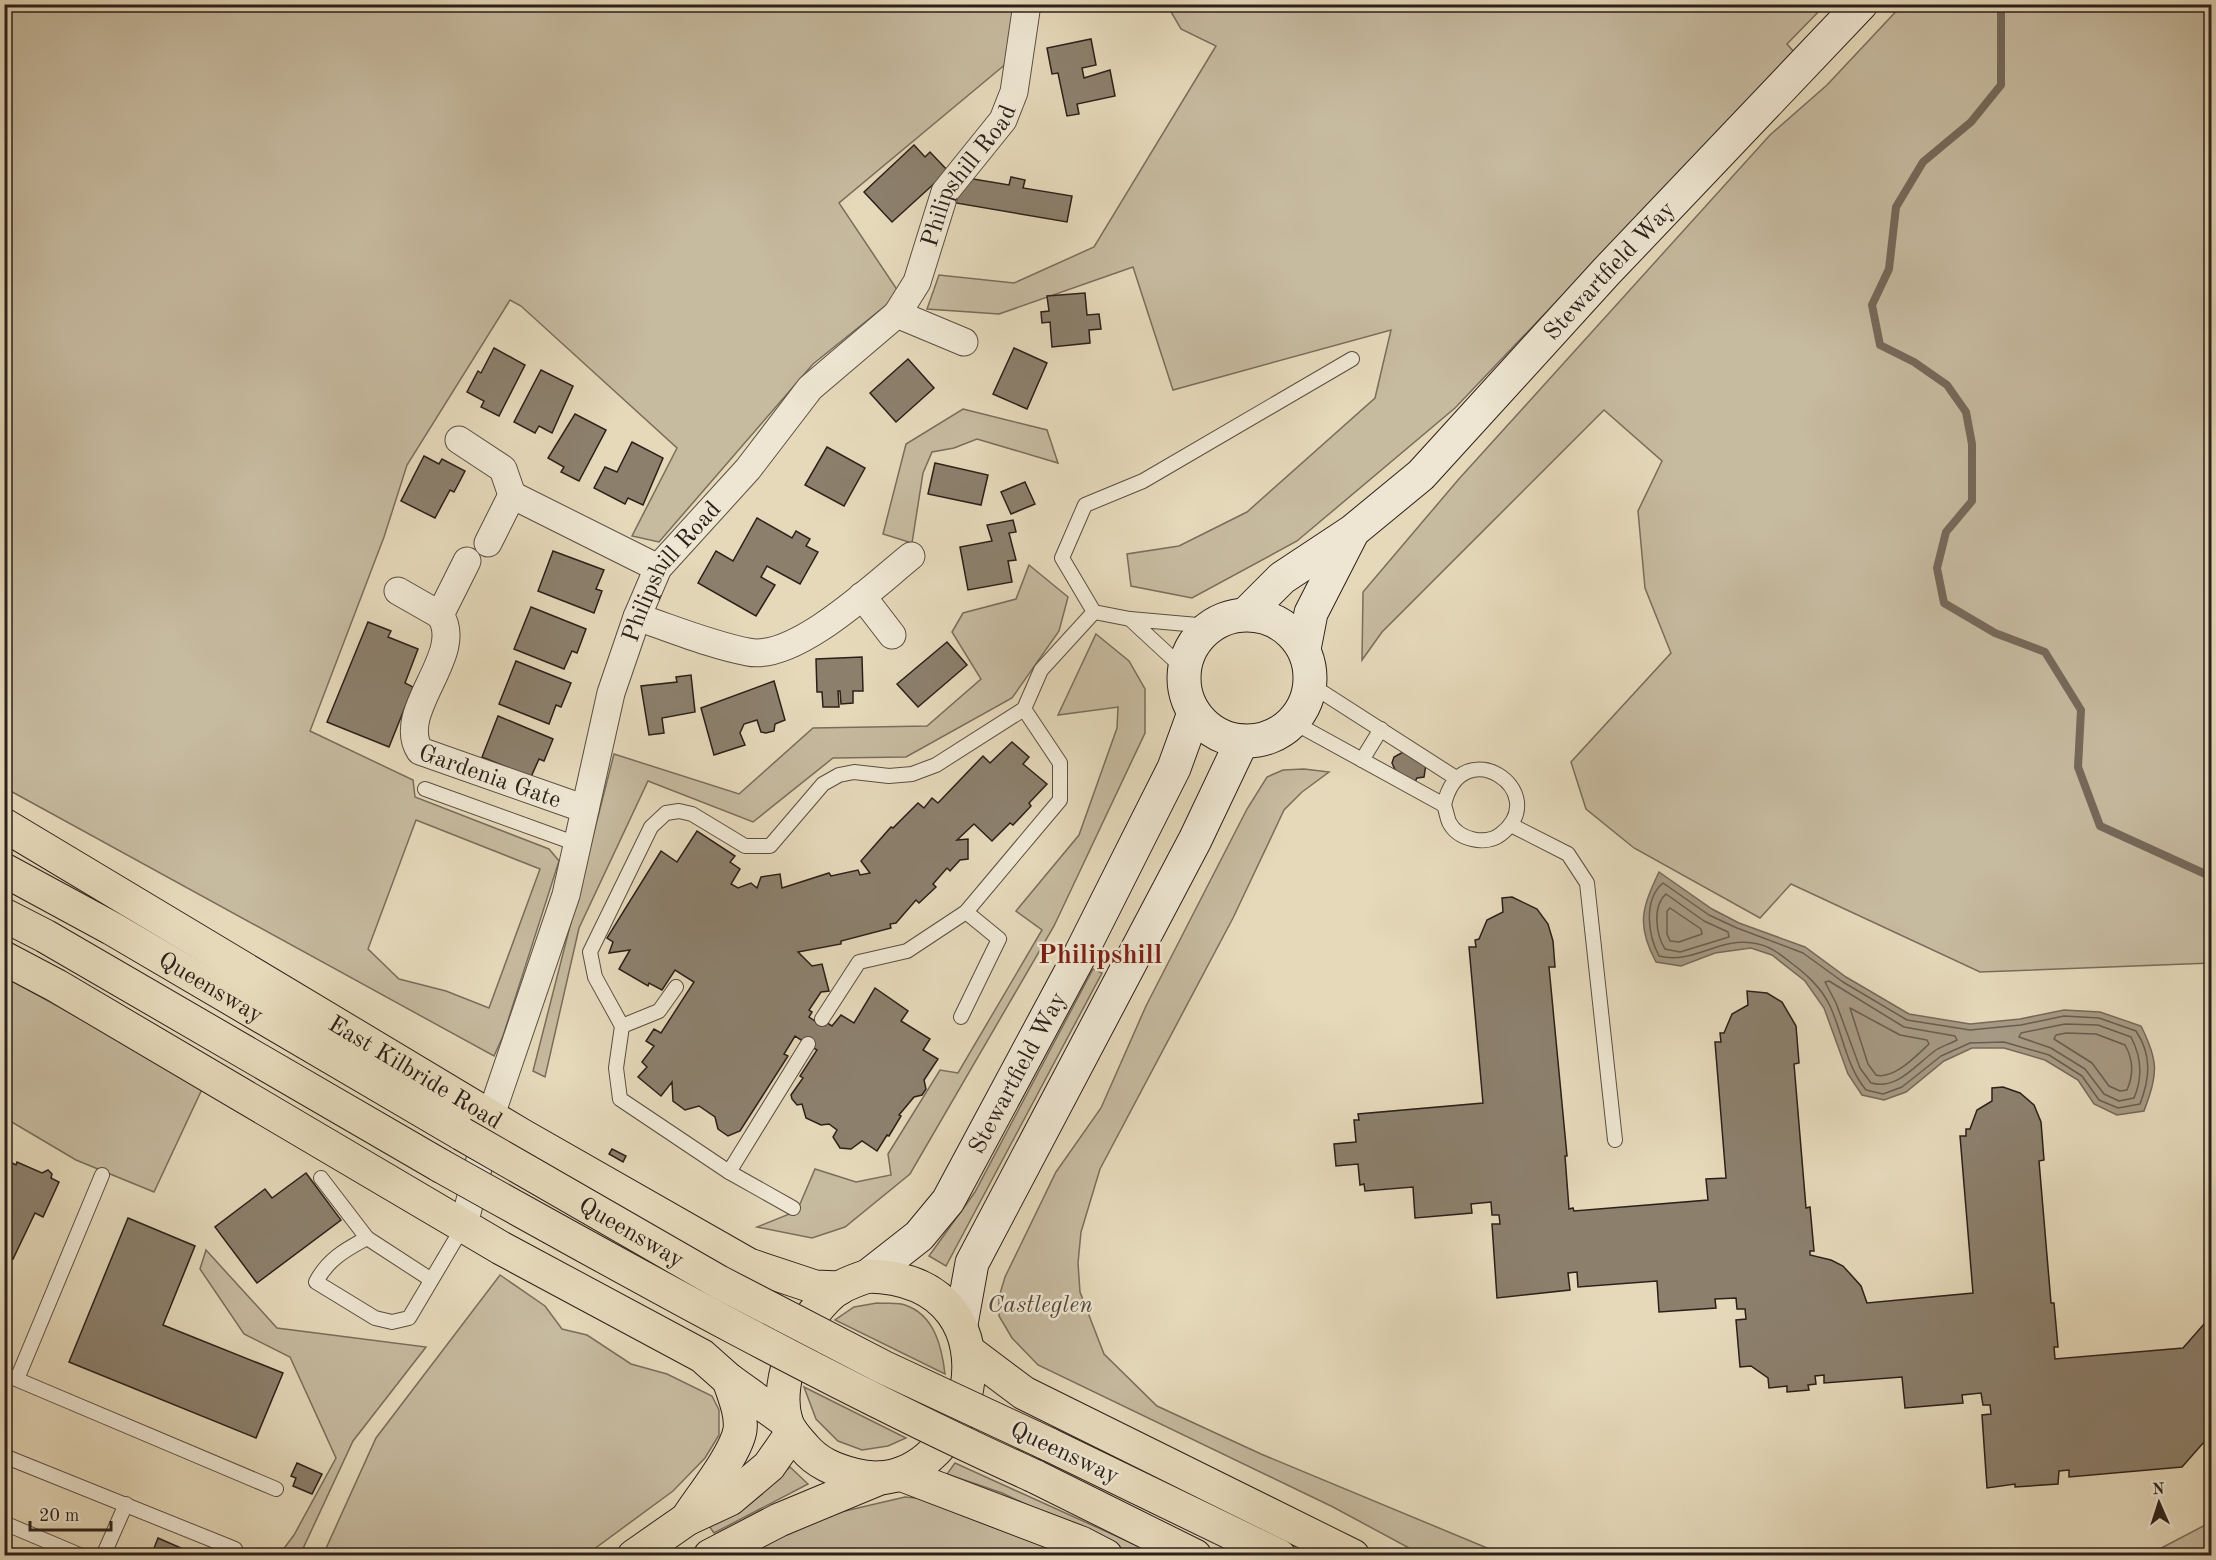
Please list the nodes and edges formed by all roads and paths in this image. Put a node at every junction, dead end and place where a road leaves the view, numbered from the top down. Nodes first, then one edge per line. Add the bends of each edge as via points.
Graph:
1 (1027, 4) edge
2 (1861, 4) edge
3 (897, 314) junction
4 (964, 342) dead end
5 (1352, 359) dead end
6 (459, 440) dead end
7 (512, 495) junction
8 (1353, 531) junction
9 (488, 543) dead end
10 (911, 556) dead end
11 (467, 561) dead end
12 (658, 568) junction
13 (398, 591) dead end
14 (862, 596) junction
15 (1094, 612) junction
16 (1246, 614) junction
17 (440, 615) junction
18 (637, 617) junction
19 (1130, 619) junction
20 (1209, 626) junction
21 (892, 635) dead end
22 (1304, 648) junction
23 (1184, 669) junction
24 (1311, 685) junction
25 (1024, 709) junction
26 (1194, 713) junction
27 (1293, 723) junction
28 (1381, 729) junction
29 (1242, 741) junction
30 (1362, 760) junction
31 (1456, 778) junction
32 (425, 789) dead end
33 (1444, 805) junction
34 (585, 809) junction
35 (4, 825) edge
36 (1511, 825) junction
37 (577, 844) junction
38 (4, 870) edge
39 (966, 912) junction
40 (4, 915) edge
41 (4, 958) edge
42 (676, 987) dead end
43 (961, 1017) dead end
44 (822, 1019) dead end
45 (622, 1026) junction
46 (808, 1044) dead end
47 (491, 1115) junction
48 (1615, 1140) dead end
49 (729, 1172) junction
50 (102, 1175) dead end
51 (321, 1178) dead end
52 (793, 1208) dead end
53 (464, 1225) junction
54 (367, 1238) junction
55 (430, 1279) junction
56 (854, 1282) junction
57 (964, 1337) junction
58 (11, 1376) edge
59 (729, 1380) junction
60 (789, 1427) junction
61 (4, 1456) edge
62 (891, 1476) junction
63 (276, 1490) dead end
64 (126, 1504) junction
65 (687, 1519) junction
66 (4, 1523) edge
67 (235, 1549) dead end
68 (82, 1556) edge
69 (103, 1556) edge
70 (634, 1556) edge
71 (710, 1556) edge
72 (1106, 1556) edge
73 (1194, 1556) edge
74 (1279, 1556) edge
75 (1353, 1556) edge

1 - 3 street, Philipshill Road via 1014,92 1003,120 945,192 917,282
2 - 8 street, Stewartfield Way via 1606,272 1421,475
3 - 4 street
3 - 12 street, Philipshill Road via 810,388 748,469
5 - 15 lane via 1143,481 1084,505 1062,558
6 - 7 street via 503,468
7 - 9 street
7 - 12 street
8 - 16 street, Stewartfield Way via 1282,578
8 - 22 street, Stewartfield Way via 1311,614
10 - 14 street
11 - 17 street
12 - 18 street, Philipshill Road
13 - 17 street
14 - 18 street via 824,625 775,652 749,653
14 - 21 street
15 - 19 lane
15 - 25 lane via 1041,670
16 - 20 street via 1227,617
16 - 22 street via 1280,623
17 - 34 street, Gardenia Gate via 447,625 445,643 415,722 415,743 420,751
18 - 34 street, Philipshill Road via 611,693
19 - 20 lane
19 - 23 lane
20 - 23 street via 1188,652
22 - 24 street
23 - 26 street via 1187,699
24 - 27 street via 1305,705
24 - 28 lane
25 - 39 lane via 1059,763 1060,800
25 - 45 lane via 936,765 912,774 839,775 823,784 770,846 745,846 692,814 666,813 651,827 590,952 595,977
26 - 29 street via 1207,727
26 - 56 street, Stewartfield Way via 1174,768 1097,922 948,1201 919,1236
27 - 29 street via 1278,734
27 - 30 lane
28 - 30 lane
28 - 31 lane
29 - 57 street, Stewartfield Way via 1195,840 972,1263
30 - 33 lane
31 - 33 lane
31 - 36 lane via 1471,770 1488,769 1503,776 1517,799
32 - 37 lane
33 - 36 lane via 1450,825 1466,838 1483,841 1499,836
34 - 37 street, Philipshill Road
35 - 47 main road, East Kilbride Road
36 - 48 lane via 1568,854 1587,883
37 - 47 street, Philipshill Road via 566,895
38 - 74 main road, Queensway, bridge via 111,928 719,1282 951,1400
39 - 43 lane via 999,939
39 - 44 lane via 908,951 859,962
40 - 73 main road, Queensway, bridge via 685,1303 935,1431
41 - 53 main road
42 - 45 lane via 659,1011
45 - 49 lane via 616,1068 620,1100
46 - 49 lane
47 - 53 street, Philipshill Road
47 - 56 main road, East Kilbride Road via 749,1265 815,1287
49 - 52 lane
50 - 58 lane
51 - 54 lane
53 - 55 lane
53 - 59 main road via 702,1356
54 - 55 lane
54 - 55 lane via 336,1255 316,1282 375,1318 392,1322 409,1318
56 - 57 main road via 911,1281 934,1292
56 - 60 main road via 810,1317 797,1342 783,1404
57 - 62 main road via 969,1380 952,1428 921,1465
57 - 75 main road, Queensway via 1023,1393
58 - 63 lane
59 - 60 main road
59 - 65 main road via 738,1408 738,1438
60 - 62 main road via 809,1453 838,1471 860,1477
60 - 65 main road via 769,1466 730,1499
61 - 64 lane
62 - 71 main road via 779,1520
62 - 72 main road via 1081,1543
64 - 67 lane
64 - 69 lane
65 - 70 main road
66 - 68 lane

